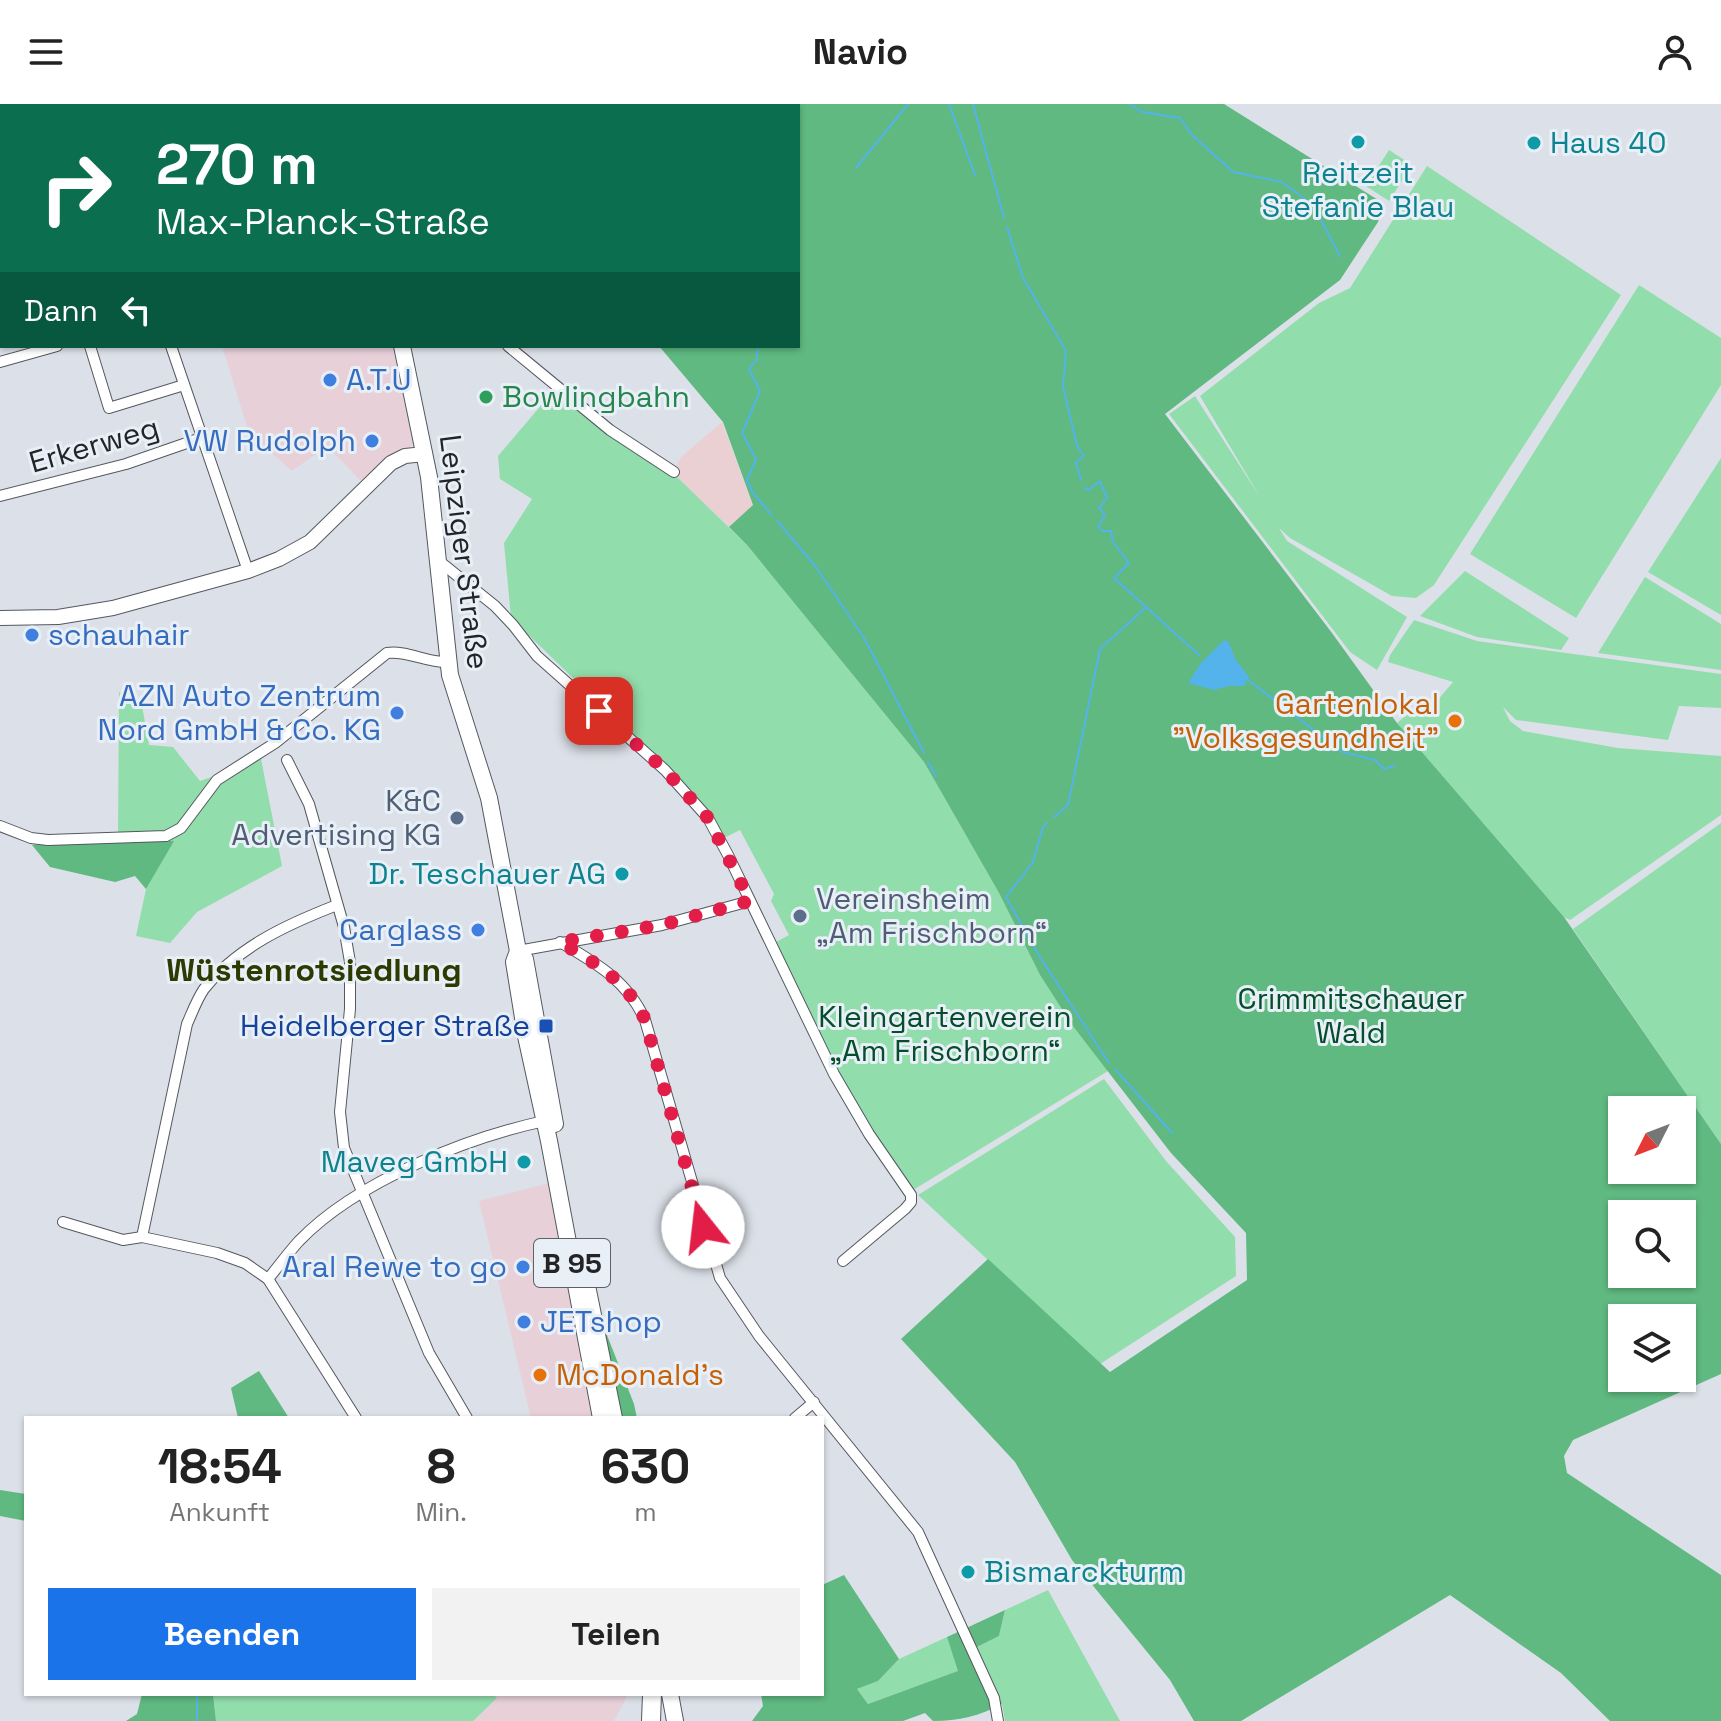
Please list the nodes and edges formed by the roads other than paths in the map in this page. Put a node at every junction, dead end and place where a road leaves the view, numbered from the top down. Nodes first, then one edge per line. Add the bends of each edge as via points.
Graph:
1 (50, 348) edge
2 (91, 348) edge
3 (172, 348) edge
4 (402, 348) edge
5 (510, 348) edge
6 (0, 362) edge
7 (184, 385) junction
8 (201, 438) junction
9 (425, 454) junction
10 (674, 472) dead end
11 (0, 496) edge
12 (439, 561) junction
13 (248, 571) junction
14 (0, 618) edge
15 (448, 662) junction
16 (287, 760) dead end
17 (0, 826) edge
18 (750, 901) junction
19 (337, 905) junction
20 (560, 942) junction
21 (518, 951) junction
22 (549, 1120) junction
23 (363, 1193) junction
24 (63, 1222) dead end
25 (142, 1237) junction
26 (843, 1261) dead end
27 (268, 1279) junction
28 (814, 1402) junction
29 (355, 1416) edge
30 (466, 1416) edge
31 (601, 1416) edge
32 (614, 1416) edge
33 (797, 1416) edge
34 (653, 1696) edge
35 (654, 1696) edge
36 (670, 1696) edge
37 (651, 1721) edge
38 (660, 1721) edge
39 (675, 1721) edge
40 (998, 1721) edge

1 - 6 street
2 - 7 street via 109,408
3 - 7 street
4 - 9 main road, Leipziger Straße / B 95
5 - 10 street via 610,430
7 - 8 street
8 - 11 street, Erkerweg via 126,464
8 - 13 street
9 - 12 main road, Leipziger Straße / B 95
9 - 13 main road via 391,463 310,542
12 - 15 main road, Leipziger Straße / B 95
12 - 18 street via 495,606 537,656 686,792 715,830
13 - 14 main road via 113,608 58,617
15 - 17 street via 387,653 275,743 217,780 181,828 166,836 48,840
15 - 21 main road, Leipziger Straße / B 95 via 489,798
16 - 19 street via 309,804
18 - 20 street via 662,925
18 - 26 street via 834,1074 911,1195 905,1209
19 - 23 street via 350,962 340,1112 344,1148
19 - 25 street via 268,936 203,991 187,1024
20 - 21 street
20 - 28 street via 612,975 638,1004 720,1278
21 - 22 main road, Leipziger Straße / B 95 via 525,959
22 - 23 street via 428,1159
22 - 31 main road, Leipziger Straße / B 95
22 - 32 main road, Leipziger Straße / B 95
23 - 27 street via 299,1241
23 - 30 street via 429,1353
24 - 25 street via 123,1240
25 - 27 street via 217,1253
27 - 29 street
28 - 33 street
28 - 40 street via 918,1532 994,1698
34 - 37 highway
35 - 38 main road
36 - 39 main road

